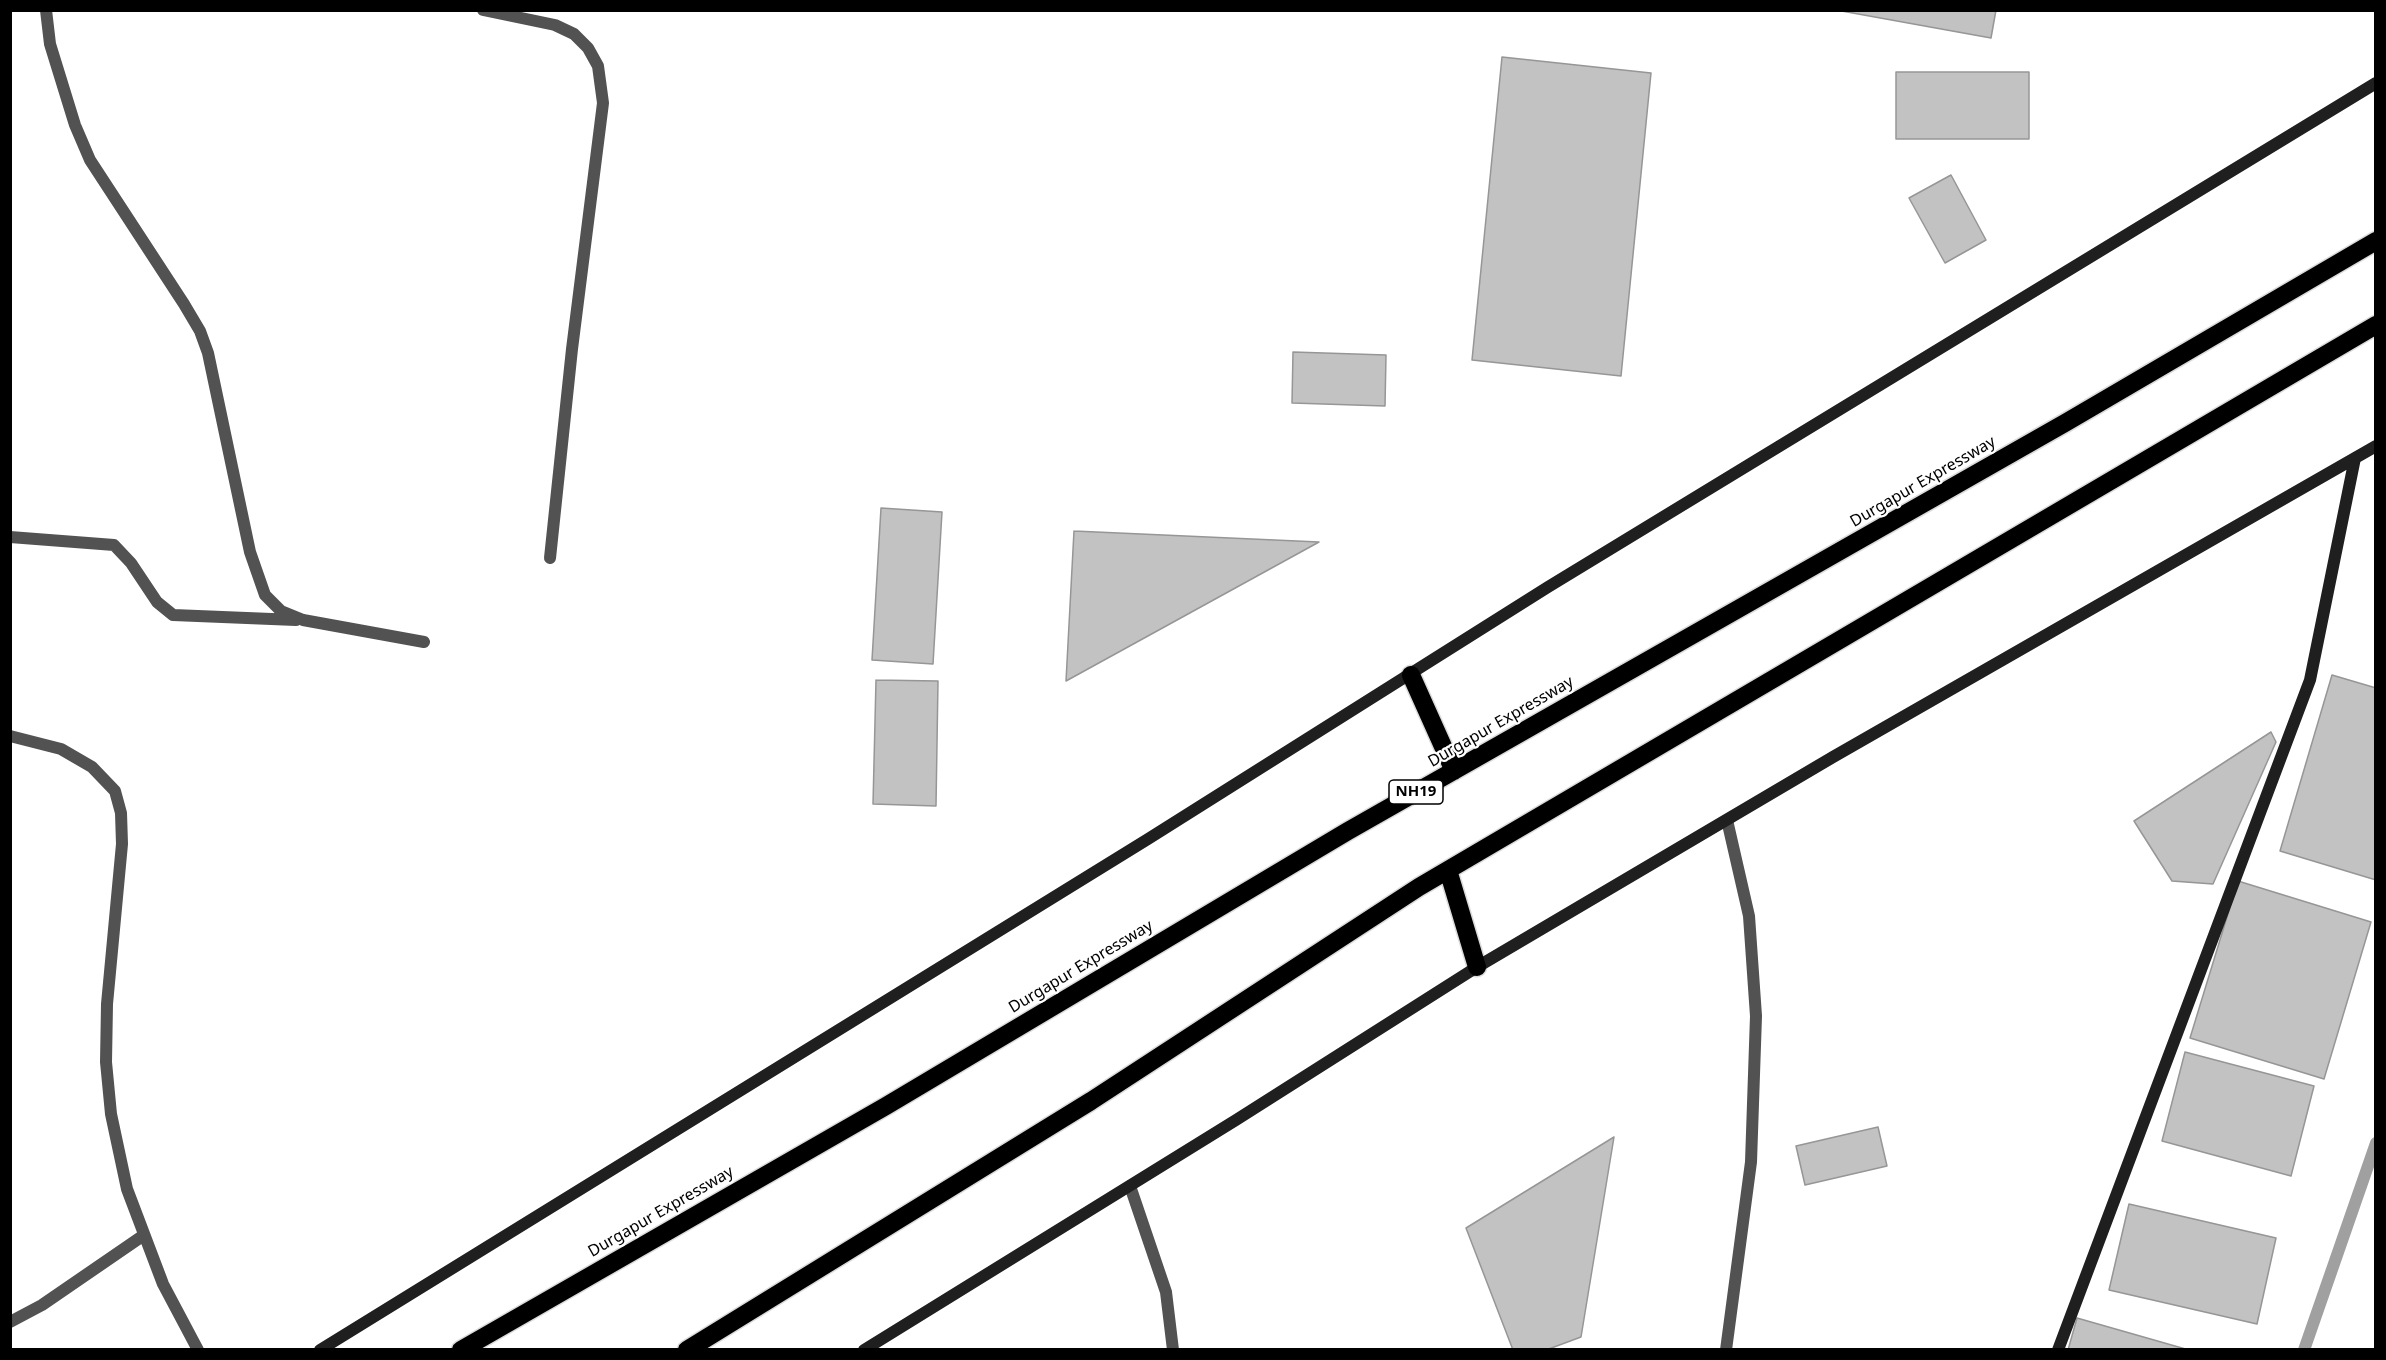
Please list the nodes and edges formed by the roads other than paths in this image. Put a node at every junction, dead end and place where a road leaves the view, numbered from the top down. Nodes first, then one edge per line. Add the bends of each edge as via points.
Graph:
1 (46, 10) edge
2 (483, 10) edge
3 (2376, 83) edge
4 (2376, 241) edge
5 (2376, 325) edge
6 (2376, 446) edge
7 (2355, 458) junction
8 (10, 537) edge
9 (550, 558) dead end
10 (303, 620) junction
11 (424, 642) dead end
12 (1411, 675) junction
13 (10, 736) edge
14 (1454, 771) junction
15 (1728, 820) junction
16 (1448, 870) junction
17 (1477, 967) junction
18 (1130, 1186) junction
19 (144, 1235) junction
20 (10, 1322) edge
21 (198, 1350) edge
22 (320, 1350) edge
23 (461, 1350) edge
24 (687, 1350) edge
25 (864, 1350) edge
26 (1173, 1350) edge
27 (1726, 1350) edge
28 (2058, 1350) edge

1 - 10 street via 50,44 90,160 200,331 258,581 281,611
2 - 9 street via 574,34 598,66 603,103
3 - 12 street via 1558,580
4 - 14 highway, Durgapur Expressway / NH19
5 - 16 highway
6 - 7 street
7 - 15 street
7 - 28 street via 2310,680
8 - 10 street via 114,545 157,602 172,615
10 - 11 street
12 - 14 highway
12 - 22 street
13 - 19 street via 60,749 92,767 115,791 121,813 106,1062 118,1155
14 - 23 highway, Durgapur Expressway / NH19 via 886,1106
15 - 17 street
15 - 27 street via 1749,916 1756,1016 1750,1162
16 - 17 highway
16 - 24 highway via 1092,1101
17 - 18 street
18 - 25 street
18 - 26 street via 1166,1292
19 - 20 street via 42,1305
19 - 21 street via 163,1284

